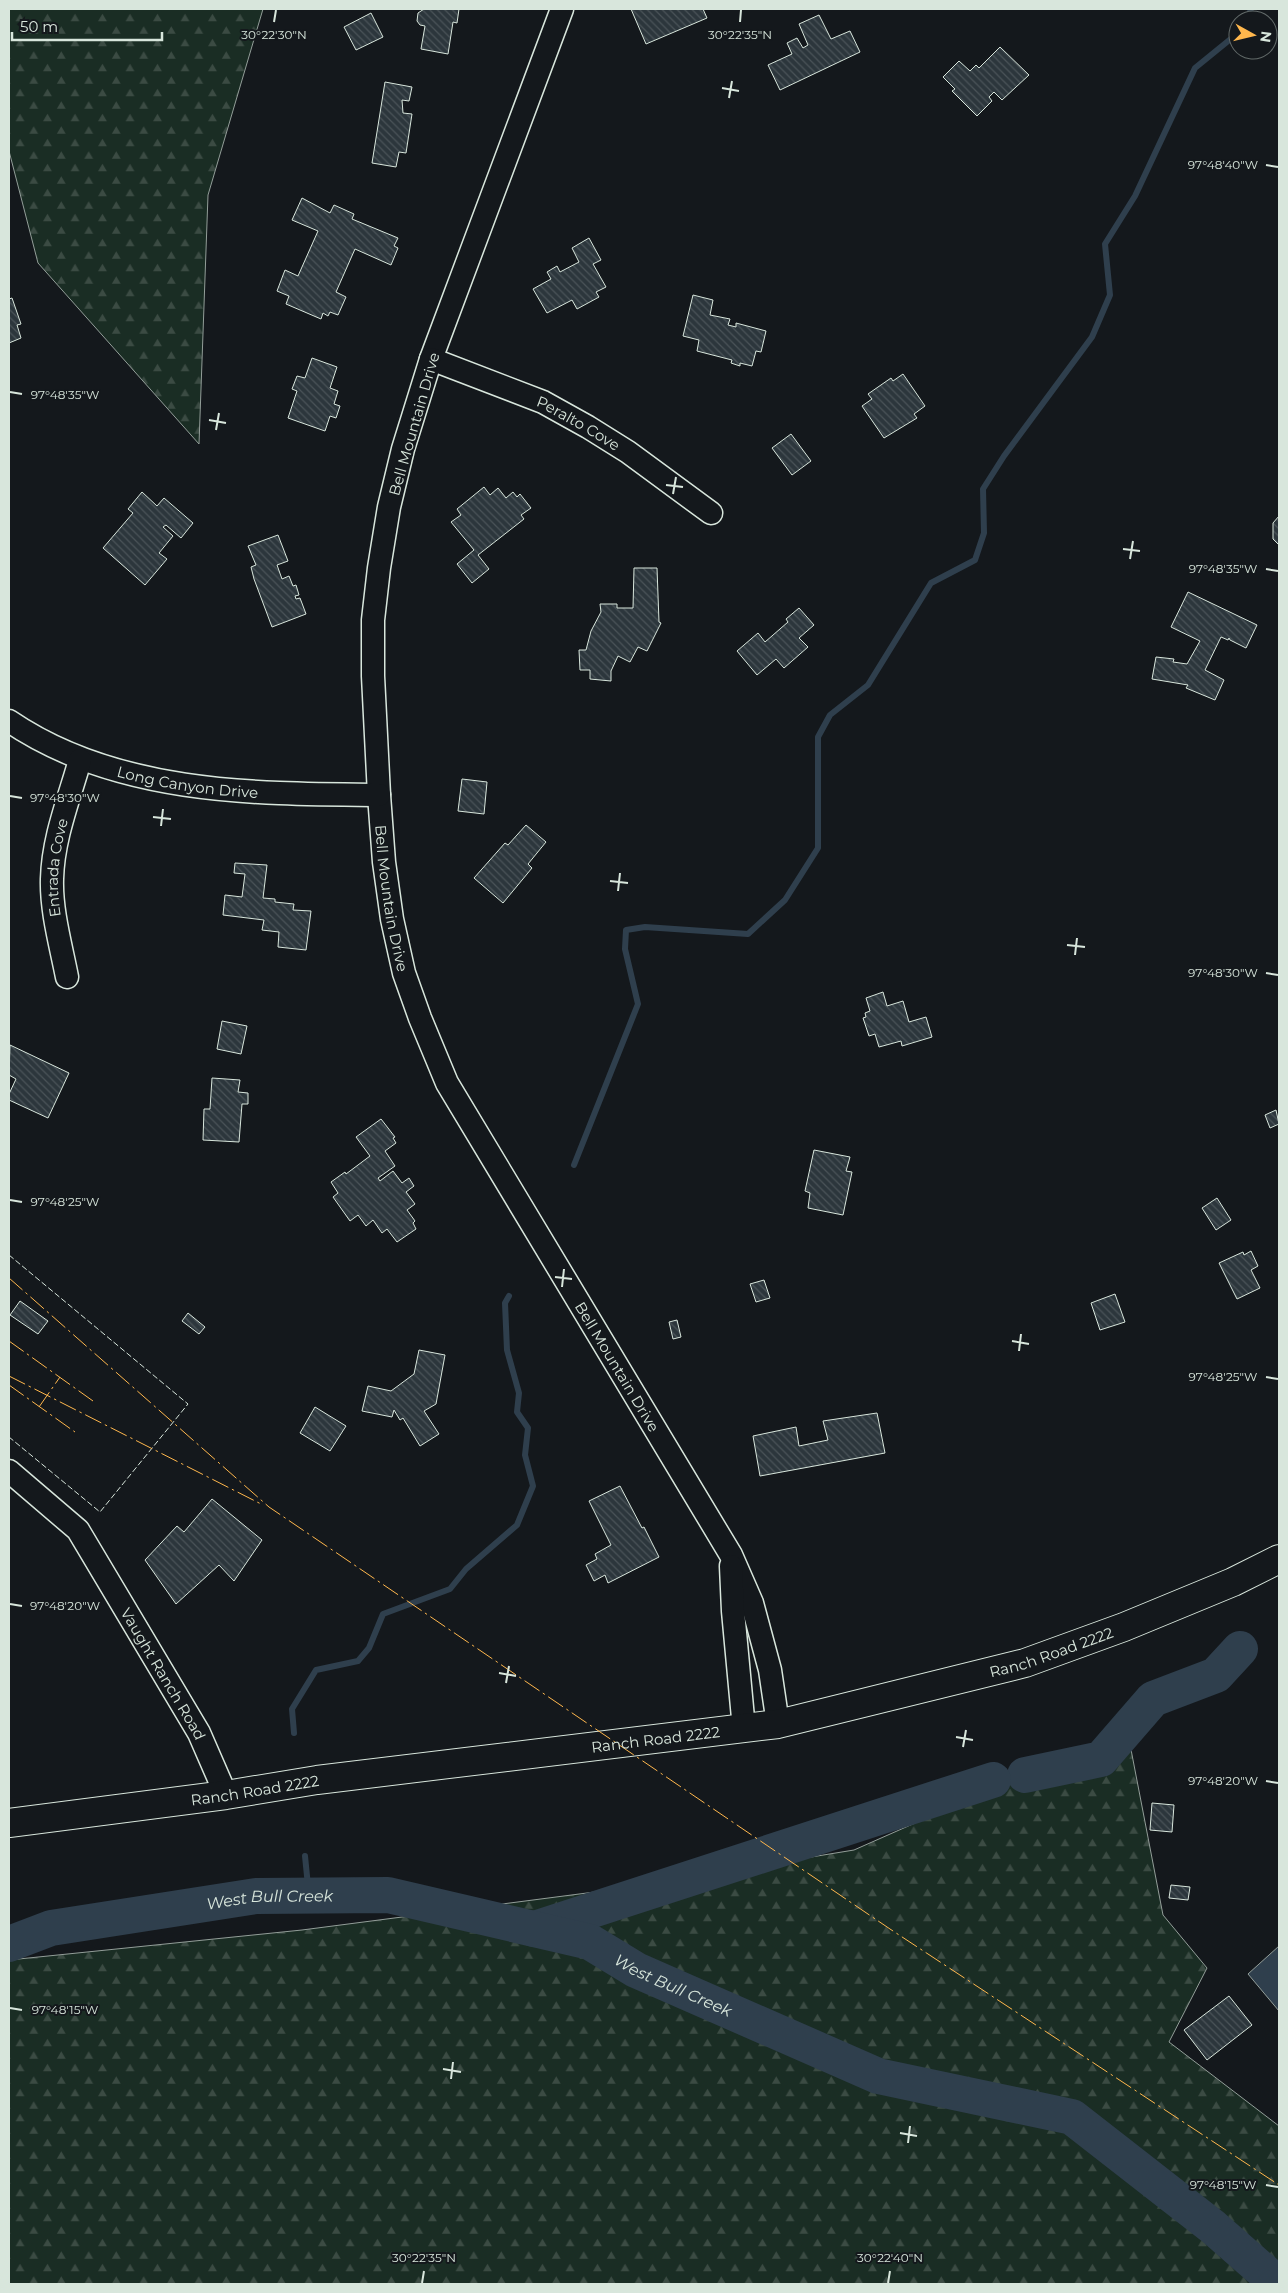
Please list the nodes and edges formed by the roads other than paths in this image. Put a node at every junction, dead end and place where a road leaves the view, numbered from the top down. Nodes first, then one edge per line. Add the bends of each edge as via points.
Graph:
1 (562, 9) edge
2 (432, 359) junction
3 (711, 513) dead end
4 (9, 721) edge
5 (80, 760) junction
6 (379, 795) junction
7 (67, 977) dead end
8 (9, 1471) edge
9 (731, 1555) junction
10 (1279, 1559) edge
11 (778, 1724) junction
12 (744, 1729) junction
13 (226, 1795) junction
14 (9, 1823) edge

1 - 2 street, Bell Mountain Drive
2 - 3 street, Peralto Cove via 544,402 588,426
2 - 6 street, Bell Mountain Drive via 403,449 379,568 373,620 373,676
4 - 5 street, Long Canyon Drive
5 - 6 street, Long Canyon Drive via 149,779 212,787 296,794
5 - 7 street, Entrada Cove via 57,838 52,880
6 - 9 street, Bell Mountain Drive via 384,862 404,972 447,1083
8 - 13 street, Vaught Ranch Road via 78,1530 199,1733
9 - 11 street, Bell Mountain Drive via 752,1603 770,1670
9 - 12 street via 732,1611
10 - 11 main road, Ranch Road 2222 via 1234,1582 1152,1616 1025,1663
11 - 12 main road, Ranch Road 2222
12 - 13 main road, Ranch Road 2222 via 317,1780
13 - 14 main road, Ranch Road 2222

